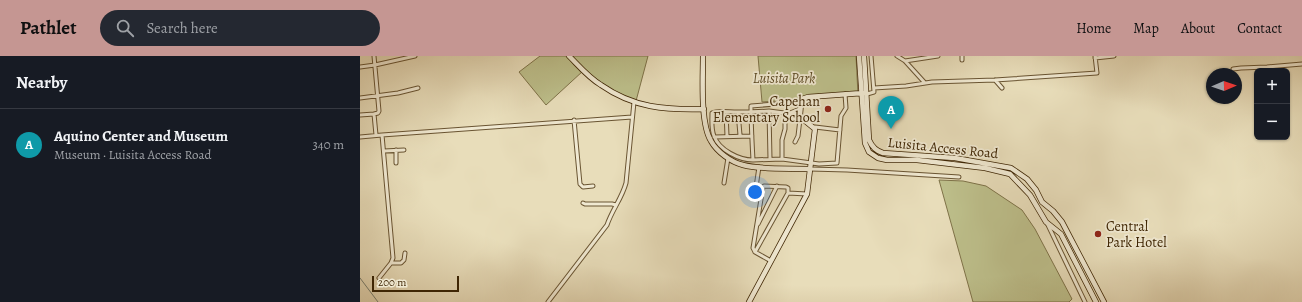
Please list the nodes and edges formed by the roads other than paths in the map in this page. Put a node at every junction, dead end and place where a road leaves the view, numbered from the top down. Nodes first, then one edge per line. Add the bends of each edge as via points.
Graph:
1 (374, 56) edge
2 (415, 56) edge
3 (569, 56) edge
4 (703, 56) edge
5 (859, 56) edge
6 (864, 56) edge
7 (871, 56) edge
8 (897, 56) edge
9 (938, 56) edge
10 (1114, 56) edge
11 (1095, 57) edge
12 (905, 61) junction
13 (1302, 64) edge
14 (375, 65) junction
15 (360, 67) edge
16 (1241, 68) edge
17 (996, 80) junction
18 (925, 83) junction
19 (418, 88) dead end
20 (874, 88) junction
21 (1002, 88) dead end
22 (846, 94) junction
23 (864, 94) junction
24 (378, 96) junction
25 (360, 98) edge
26 (634, 102) junction
27 (801, 102) junction
28 (704, 109) junction
29 (800, 109) junction
30 (769, 111) junction
31 (726, 112) junction
32 (738, 112) junction
33 (751, 112) junction
34 (785, 113) junction
35 (790, 113) junction
36 (374, 114) junction
37 (360, 115) edge
38 (801, 116) junction
39 (632, 117) junction
40 (574, 120) junction
41 (815, 128) junction
42 (840, 130) junction
43 (376, 135) junction
44 (382, 135) junction
45 (740, 135) junction
46 (727, 136) junction
47 (752, 136) junction
48 (360, 137) edge
49 (714, 137) junction
50 (795, 142) dead end
51 (396, 150) junction
52 (404, 150) dead end
53 (384, 151) junction
54 (728, 158) junction
55 (770, 159) junction
56 (782, 159) junction
57 (753, 160) junction
58 (396, 163) dead end
59 (811, 163) junction
60 (759, 167) junction
61 (810, 169) junction
62 (959, 177) dead end
63 (724, 183) dead end
64 (593, 186) dead end
65 (777, 186) junction
66 (762, 192) junction
67 (788, 193) junction
68 (807, 194) junction
69 (583, 203) dead end
70 (616, 206) junction
71 (1046, 222) junction
72 (756, 228) junction
73 (755, 252) junction
74 (404, 253) dead end
75 (771, 262) junction
76 (391, 263) junction
77 (379, 278) dead end
78 (548, 302) edge
79 (750, 302) edge
80 (1085, 302) edge
81 (1096, 302) edge
82 (1104, 302) edge

1 - 14 street
2 - 14 street
3 - 26 main road via 600,85
4 - 28 main road
5 - 23 main road, Luisita Access Road
6 - 23 main road, Luisita Access Road
7 - 20 street
8 - 12 street
9 - 12 street
10 - 11 street
11 - 17 street via 1097,73
12 - 18 street
13 - 16 street
14 - 15 street
14 - 24 street
17 - 18 street
17 - 21 street
18 - 20 street
19 - 24 street
20 - 23 street via 874,93
22 - 23 main road
22 - 27 main road via 808,97
22 - 42 street
23 - 71 main road, Luisita Access Road via 865,143 869,152 887,160 917,160 1008,172 1030,195
23 - 82 main road, Luisita Access Road via 869,140 879,152 986,163 1011,168 1027,179 1042,202 1062,222
24 - 25 street
24 - 36 street via 379,111
26 - 28 main road via 660,109
26 - 39 street
27 - 29 main road
27 - 33 street via 751,106
28 - 54 main road via 711,142
29 - 35 street
29 - 38 main road
30 - 33 street
30 - 34 street
30 - 55 street
31 - 32 street
31 - 46 street
31 - 49 street via 712,113
32 - 33 street
32 - 45 street
33 - 47 street
34 - 35 street
34 - 56 street
35 - 38 street
36 - 37 street
36 - 43 street
38 - 41 main road
38 - 50 street
39 - 40 street
39 - 70 street via 626,183
40 - 44 street
40 - 64 street via 580,184 584,187
41 - 42 street
41 - 59 main road
42 - 59 street via 837,163
43 - 44 street
43 - 48 street
44 - 53 street
45 - 46 street
45 - 47 street
46 - 49 street
47 - 57 street
49 - 57 street via 727,151 741,159
51 - 52 street
51 - 53 street
51 - 58 street
53 - 76 street via 393,258
54 - 60 main road via 744,165
54 - 63 street
55 - 56 street
55 - 57 street
56 - 59 street
59 - 61 main road
60 - 61 main road
60 - 66 street via 756,187
61 - 62 street
61 - 68 main road
65 - 66 street via 764,186
65 - 67 street via 788,188
65 - 72 street
66 - 72 street
67 - 68 street
67 - 73 street
68 - 75 main road
69 - 70 street
70 - 78 street via 607,225
71 - 80 street
71 - 81 main road, Luisita Access Road via 1062,234
72 - 73 street via 753,246
73 - 75 street
74 - 76 street via 404,260 401,263
75 - 79 main road
76 - 77 street

